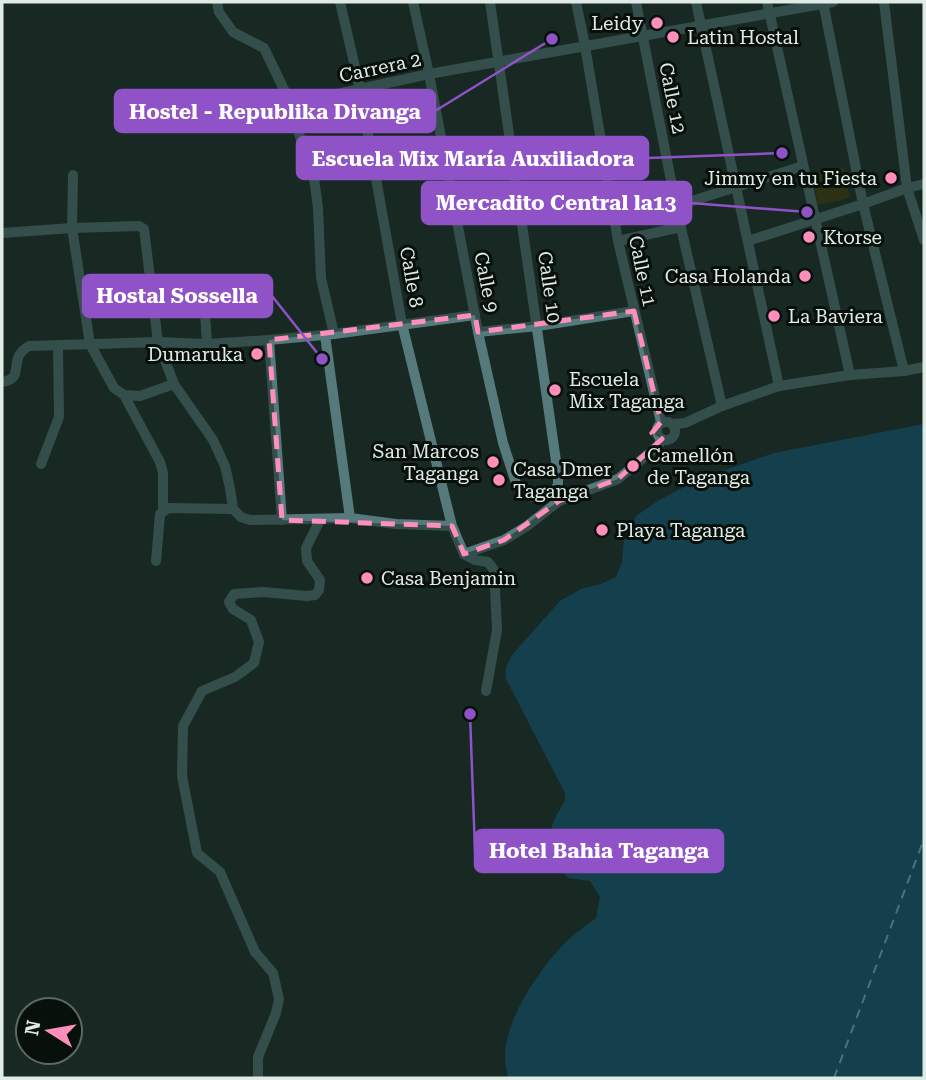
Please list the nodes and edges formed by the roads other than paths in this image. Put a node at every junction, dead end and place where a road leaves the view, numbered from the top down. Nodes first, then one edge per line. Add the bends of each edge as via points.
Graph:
1 (216, 2) edge
2 (341, 2) edge
3 (413, 2) edge
4 (491, 2) edge
5 (576, 2) edge
6 (636, 2) edge
7 (696, 2) edge
8 (884, 2) edge
9 (827, 3) edge
10 (768, 7) edge
11 (701, 25) junction
12 (642, 36) junction
13 (585, 46) junction
14 (499, 62) junction
15 (429, 74) junction
16 (360, 89) junction
17 (291, 104) junction
18 (803, 166) junction
19 (73, 175) dead end
20 (924, 184) edge
21 (737, 188) junction
22 (907, 188) junction
23 (863, 204) junction
24 (676, 206) junction
25 (817, 218) junction
26 (681, 227) junction
27 (72, 228) junction
28 (2, 233) edge
29 (924, 240) edge
30 (618, 241) junction
31 (748, 241) junction
32 (204, 298) dead end
33 (634, 311) junction
34 (475, 315) junction
35 (402, 324) junction
36 (538, 326) junction
37 (478, 332) junction
38 (329, 335) junction
39 (270, 340) junction
40 (158, 342) junction
41 (90, 344) junction
42 (207, 344) junction
43 (58, 346) junction
44 (924, 367) edge
45 (904, 371) junction
46 (850, 375) junction
47 (2, 382) edge
48 (174, 384) junction
49 (779, 386) junction
50 (124, 394) junction
51 (722, 406) junction
52 (661, 422) junction
53 (673, 424) junction
54 (662, 439) junction
55 (41, 464) dead end
56 (553, 492) joint
57 (233, 509) junction
58 (163, 510) junction
59 (350, 518) junction
60 (282, 520) junction
61 (320, 520) junction
62 (452, 526) junction
63 (464, 554) junction
64 (156, 561) dead end
65 (486, 691) dead end
66 (258, 1078) edge

1 - 17 street via 233,32 264,48
2 - 16 street, Calle 8
3 - 15 street, Calle 9
4 - 14 street, Calle 10
5 - 13 street, Calle 11
6 - 12 street, Calle 12
7 - 11 street
8 - 22 street
9 - 10 street, Carrera 2
9 - 23 street
10 - 11 street, Carrera 2
10 - 18 street
11 - 12 street, Carrera 2
11 - 21 street
12 - 13 street, Carrera 2
12 - 24 street, Calle 12
13 - 14 street, Carrera 2
13 - 30 street, Calle 11
14 - 15 street, Carrera 2
14 - 36 street, Calle 10
15 - 16 street, Carrera 2
15 - 34 street, Calle 9
16 - 17 street, Carrera 2
16 - 35 street, Calle 8
17 - 38 street via 314,177
18 - 21 street
18 - 25 street
19 - 27 street
20 - 22 street
21 - 24 street
21 - 31 street
22 - 23 street
22 - 29 street
23 - 25 street
23 - 45 street
24 - 26 street, Calle 12
25 - 31 street
25 - 46 street
26 - 30 street
26 - 51 street, Calle 12
27 - 28 street
27 - 40 street via 144,229
27 - 41 street
30 - 33 street, Calle 11
31 - 49 street
32 - 42 street
33 - 36 street
33 - 52 street, Calle 11
34 - 35 street
34 - 37 street, Calle 9
35 - 38 street
35 - 62 street, Calle 8
36 - 37 street
36 - 56 street, Calle 10 via 558,475
37 - 56 street, Calle 9 via 517,486 540,498
38 - 39 street
38 - 59 street
39 - 42 street
39 - 60 street
40 - 41 street
40 - 42 street
40 - 48 street
41 - 43 street
41 - 50 street via 114,388
43 - 47 street via 29,346 16,359 12,379
43 - 55 street via 60,417
44 - 45 street
45 - 46 street
46 - 49 street
48 - 50 street via 140,396
48 - 57 street via 213,440 225,466
49 - 51 street
50 - 58 street via 160,462
51 - 53 street
52 - 53 street
52 - 54 street via 656,432
53 - 54 street via 673,436
54 - 63 street via 618,479 559,501 504,540
57 - 58 street
57 - 60 street via 250,520
58 - 64 street
59 - 61 street
59 - 62 street
60 - 61 street
61 - 66 street via 306,548 307,561 320,580 319,590 307,596 234,594 229,601 233,609 251,620 259,642 254,663 202,691 183,726 183,776 197,853 220,872 255,953 273,973 279,999 258,1057
62 - 63 street, Calle 8
63 - 65 street via 488,562 494,570 497,630

